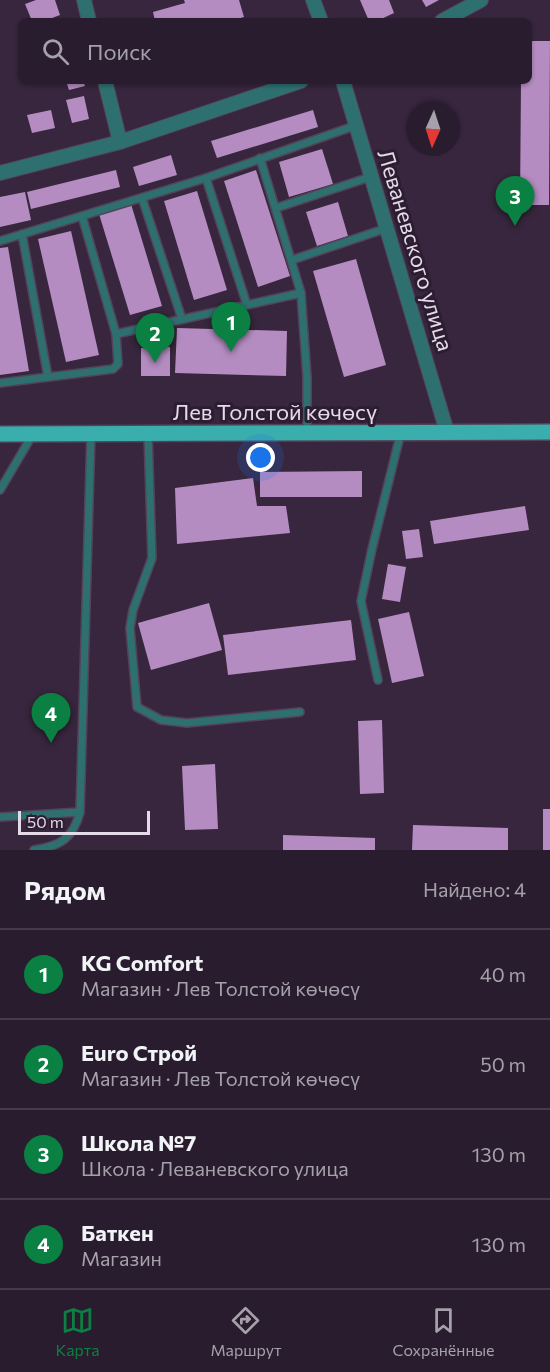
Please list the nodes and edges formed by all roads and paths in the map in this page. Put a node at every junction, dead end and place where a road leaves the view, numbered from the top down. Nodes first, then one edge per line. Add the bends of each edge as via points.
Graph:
1 (84, 0) edge
2 (314, 0) edge
3 (481, 0) edge
4 (88, 18) edge
5 (320, 18) edge
6 (448, 18) edge
7 (106, 84) edge
8 (292, 84) edge
9 (344, 84) edge
10 (357, 125) junction
11 (120, 142) junction
12 (260, 158) junction
13 (0, 173) edge
14 (373, 176) junction
15 (206, 177) junction
16 (142, 198) junction
17 (276, 208) junction
18 (82, 216) junction
19 (387, 228) junction
20 (22, 234) junction
21 (0, 241) edge
22 (292, 260) junction
23 (301, 293) junction
24 (247, 305) junction
25 (182, 320) junction
26 (116, 334) junction
27 (48, 377) junction
28 (0, 383) edge
29 (401, 432) junction
30 (447, 432) junction
31 (550, 432) edge
32 (307, 433) junction
33 (0, 434) edge
34 (33, 434) junction
35 (91, 434) junction
36 (148, 434) junction
37 (0, 490) edge
38 (378, 680) dead end
39 (300, 712) dead end
40 (80, 812) junction
41 (0, 817) edge
42 (34, 850) edge

1 - 4 street
2 - 5 street
3 - 6 street
7 - 11 street
8 - 11 street
9 - 10 street, Леваневского улица
10 - 12 lane
10 - 14 street, Леваневского улица
11 - 13 street
12 - 15 lane
12 - 17 lane
14 - 17 lane
14 - 19 street, Леваневского улица
15 - 16 lane
15 - 24 lane
16 - 18 lane
16 - 25 lane
17 - 22 lane
18 - 20 lane
18 - 26 lane
19 - 22 lane
19 - 30 street, Леваневского улица
20 - 21 lane
20 - 27 lane
22 - 23 lane
23 - 24 lane
23 - 32 lane
24 - 25 lane
25 - 26 lane
26 - 27 lane via 118,364 113,369
27 - 28 lane
29 - 30 main road, Лев Толстой көчөсү
29 - 32 main road, Лев Толстой көчөсү
29 - 38 lane via 361,601
30 - 31 main road, Лев Толстой көчөсү
32 - 36 main road, Лев Толстой көчөсү
33 - 34 main road, Лев Толстой көчөсү
34 - 35 main road, Лев Толстой көчөсү
34 - 37 lane
35 - 36 main road, Лев Толстой көчөсү
35 - 40 lane
36 - 39 lane via 152,558 130,628 137,707 161,720 187,723
40 - 41 lane
40 - 42 lane via 77,825 57,846

